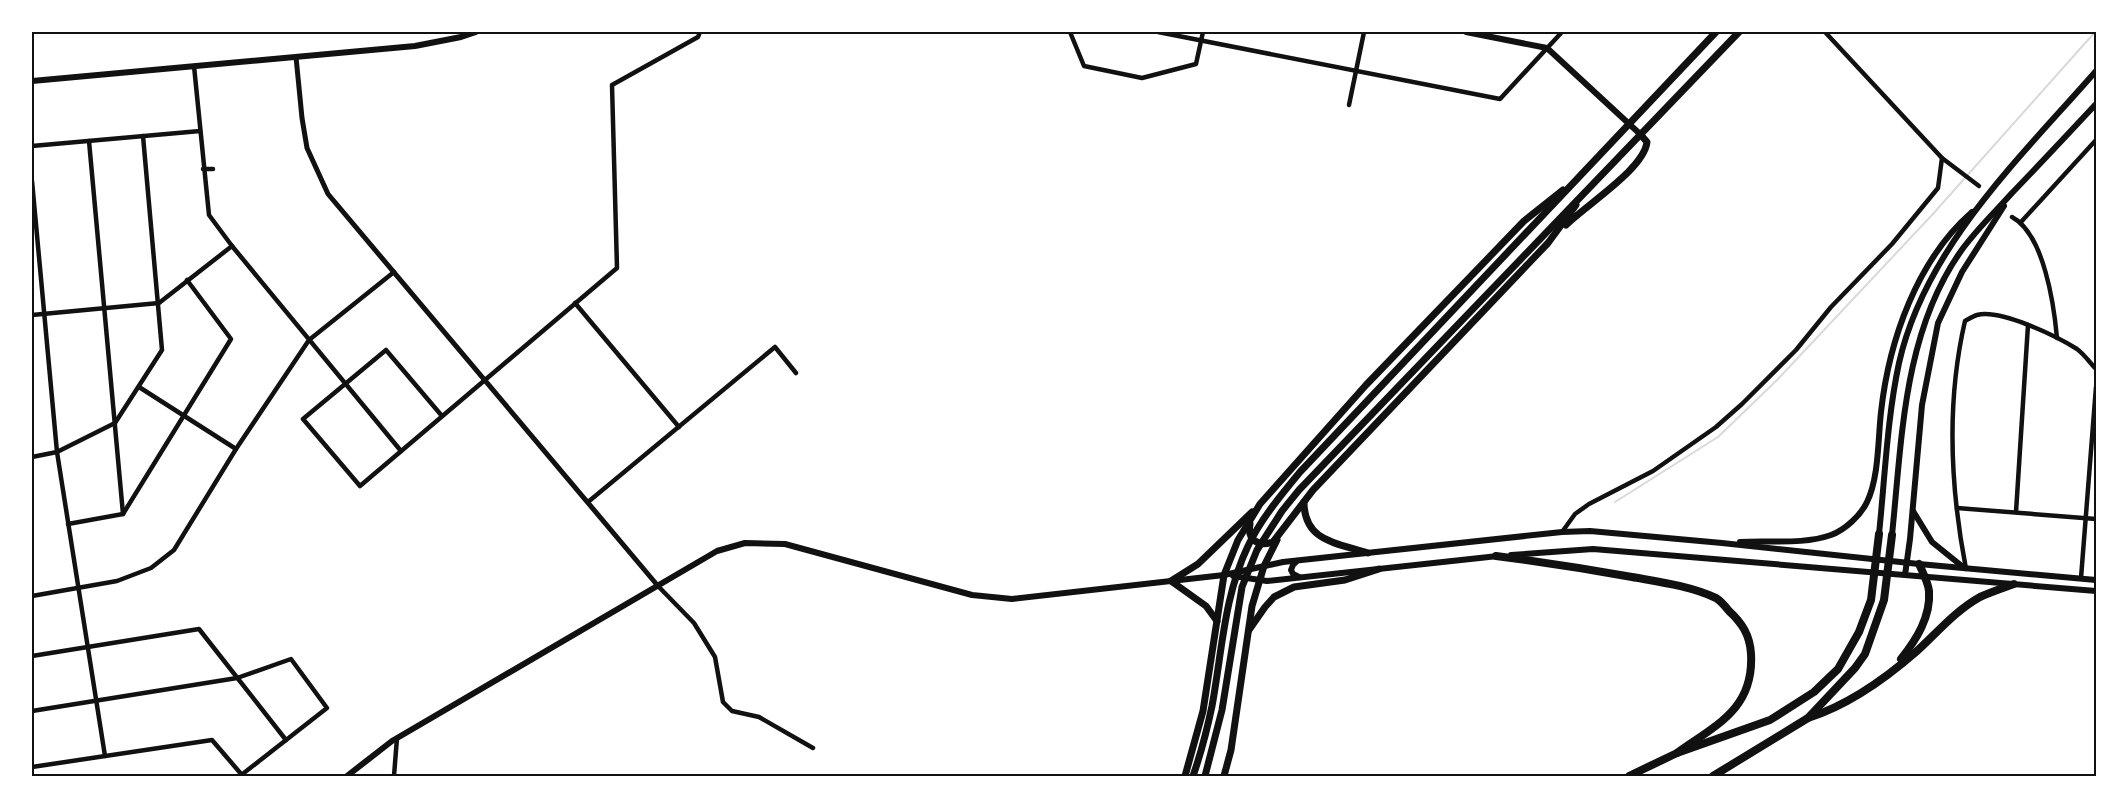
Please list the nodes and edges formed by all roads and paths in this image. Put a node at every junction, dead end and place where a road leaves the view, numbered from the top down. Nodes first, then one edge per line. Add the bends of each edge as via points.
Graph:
1 (476, 32) edge
2 (700, 32) edge
3 (1070, 32) edge
4 (1158, 32) edge
5 (1203, 32) edge
6 (1364, 32) edge
7 (1466, 32) edge
8 (1562, 32) edge
9 (1716, 32) edge
10 (1738, 32) edge
11 (1825, 32) edge
12 (1201, 40) junction
13 (1547, 48) junction
14 (296, 57) junction
15 (194, 66) junction
16 (1356, 70) junction
17 (2097, 72) edge
18 (32, 81) edge
19 (2097, 104) edge
20 (1349, 105) dead end
21 (1628, 123) junction
22 (200, 131) junction
23 (1640, 134) junction
24 (143, 136) junction
25 (2097, 140) edge
26 (89, 141) junction
27 (32, 146) edge
28 (1942, 158) junction
29 (203, 169) junction
30 (213, 169) dead end
31 (1581, 176) junction
32 (32, 181) edge
33 (1591, 184) junction
34 (1980, 186) dead end
35 (2009, 197) junction
36 (1981, 203) junction
37 (2012, 217) dead end
38 (2021, 222) junction
39 (1548, 243) junction
40 (232, 246) junction
41 (394, 272) junction
42 (187, 280) junction
43 (159, 303) junction
44 (575, 303) junction
45 (104, 308) junction
46 (44, 314) junction
47 (32, 315) edge
48 (2028, 325) junction
49 (2057, 338) junction
50 (309, 340) junction
51 (2097, 369) edge
52 (796, 374) dead end
53 (484, 379) junction
54 (345, 384) junction
55 (139, 387) junction
56 (2097, 387) edge
57 (184, 416) junction
58 (442, 416) junction
59 (115, 423) junction
60 (679, 427) junction
61 (236, 449) junction
62 (401, 451) junction
63 (57, 452) junction
64 (32, 457) edge
65 (1262, 501) junction
66 (588, 502) junction
67 (1304, 502) junction
68 (1957, 508) junction
69 (1913, 510) junction
70 (2016, 512) junction
71 (123, 514) junction
72 (1251, 518) junction
73 (2085, 518) junction
74 (2097, 519) edge
75 (68, 524) junction
76 (1562, 532) junction
77 (1879, 534) joint
78 (1280, 535) junction
79 (1892, 535) joint
80 (1722, 543) junction
81 (1368, 553) junction
82 (1496, 556) junction
83 (1298, 561) junction
84 (1907, 563) junction
85 (1919, 564) junction
86 (1264, 566) junction
87 (1380, 569) junction
88 (1966, 569) junction
89 (1224, 575) junction
90 (1905, 575) junction
91 (1299, 577) junction
92 (1925, 577) junction
93 (2081, 578) junction
94 (1260, 580) junction
95 (2097, 580) edge
96 (1171, 581) junction
97 (2014, 584) junction
98 (658, 586) junction
99 (78, 588) junction
100 (2097, 591) edge
101 (32, 596) edge
102 (1217, 621) junction
103 (1248, 630) junction
104 (87, 646) junction
105 (32, 656) edge
106 (1891, 671) junction
107 (237, 678) junction
108 (96, 700) junction
109 (32, 711) edge
110 (1808, 718) junction
111 (397, 738) junction
112 (285, 740) junction
113 (813, 748) dead end
114 (1677, 753) junction
115 (105, 756) junction
116 (32, 767) edge
117 (241, 776) edge
118 (346, 777) edge
119 (394, 777) edge
120 (1185, 777) edge
121 (1193, 777) edge
122 (1205, 777) edge
123 (1224, 777) edge
124 (1629, 777) edge
125 (1713, 777) edge

1 - 14 main road via 415,46
2 - 44 street via 698,37 612,85 617,268
3 - 12 street via 1084,66 1142,78 1196,64
4 - 12 street
5 - 12 street
6 - 16 street
7 - 13 main road
8 - 13 street
9 - 21 main road
10 - 23 main road
11 - 28 street
12 - 16 street
13 - 16 street via 1500,99
13 - 21 main road
14 - 15 main road
14 - 41 street via 302,118 314,166 328,194
15 - 18 main road
15 - 22 street
16 - 20 street
17 - 36 main road
19 - 35 main road
21 - 23 main road
21 - 31 main road
22 - 24 street
22 - 29 street
23 - 33 main road
23 - 39 main road via 1647,142 1646,151 1633,168 1579,211
24 - 26 street
24 - 43 street
25 - 38 street
26 - 27 street
26 - 45 street
28 - 34 street
28 - 76 street via 1938,188 1796,350 1742,404 1653,471 1589,504 1575,514
29 - 30 street
29 - 40 street via 209,215
31 - 65 main road via 1524,221 1366,385
31 - 121 main road via 1272,505 1236,576 1212,706
32 - 46 street
33 - 39 main road
33 - 122 main road via 1282,511 1257,550 1242,588 1222,710
35 - 69 main road via 1962,272 1938,323 1922,405
35 - 79 main road via 1960,252 1940,288 1919,341 1904,426
36 - 77 main road via 1949,248 1914,316 1893,401
36 - 80 main road via 1942,245 1907,309 1886,381 1872,488 1858,514 1831,536 1800,541
37 - 38 street
38 - 49 street via 2045,267
39 - 67 main road
40 - 42 street
40 - 50 street
41 - 50 street
41 - 53 street
42 - 43 street
42 - 57 street via 231,339
43 - 45 street
43 - 55 street via 162,350
44 - 53 street
44 - 60 street
45 - 46 street
45 - 59 street
46 - 47 street
46 - 63 street
48 - 49 street
48 - 68 street via 1988,314 1965,321 1954,379 1951,439
48 - 70 street
49 - 51 street via 2079,351
50 - 54 street
50 - 61 street
52 - 60 street via 775,347
53 - 58 street
53 - 66 street
54 - 58 street via 386,350
54 - 62 street
54 - 62 street via 303,419 360,486
55 - 57 street
55 - 59 street
56 - 73 street
57 - 61 street
57 - 71 street
58 - 62 street
59 - 63 street
59 - 71 street
60 - 66 street
61 - 99 street via 174,550 151,568 117,581
63 - 64 street
63 - 75 street
65 - 72 main road
65 - 96 main road via 1198,564
66 - 98 street
67 - 78 main road
67 - 81 main road via 1306,522 1315,532 1334,543
68 - 70 street
68 - 88 street
69 - 84 main road
69 - 88 main road via 1932,542
70 - 73 street
71 - 75 street
72 - 78 main road via 1249,534 1258,544 1273,542
72 - 89 main road
73 - 74 street
73 - 93 street
75 - 99 street
76 - 80 main road
76 - 81 main road
77 - 114 highway via 1871,600 1838,669 1814,692 1770,720
78 - 86 main road
79 - 110 highway via 1884,600 1865,654 1839,688
80 - 84 main road
81 - 83 main road
82 - 87 main road
82 - 90 main road via 1593,549
82 - 114 highway via 1677,585 1718,599 1744,625 1752,667 1741,701 1724,721
83 - 86 main road
83 - 91 main road via 1291,570
84 - 85 main road
84 - 90 main road
85 - 88 main road
85 - 92 highway
86 - 89 main road
86 - 94 main road
87 - 91 main road
87 - 103 main road via 1345,580 1294,587 1274,597
88 - 93 main road
89 - 94 main road
89 - 96 main road
89 - 102 main road
90 - 92 main road
91 - 94 main road
92 - 97 main road
92 - 106 highway via 1929,604 1924,621 1917,639
93 - 95 main road
94 - 103 main road
96 - 98 main road via 1012,599 972,595 765,542 717,551
96 - 102 main road via 1206,606
97 - 100 main road
97 - 106 highway via 1969,604
98 - 111 main road
98 - 113 street via 694,623 716,657 723,702 732,711 759,717
99 - 101 street
99 - 104 street
102 - 103 main road via 1225,610 1234,609 1246,618
102 - 120 main road via 1203,711
103 - 123 main road
104 - 105 street
104 - 107 street via 199,629
104 - 108 street
106 - 110 highway via 1831,711
107 - 108 street
107 - 112 street
107 - 112 street via 291,659 327,708
108 - 109 street
108 - 115 street
110 - 125 highway
111 - 118 main road
111 - 119 street
112 - 117 street
114 - 124 highway
115 - 116 street
115 - 117 street via 212,740

